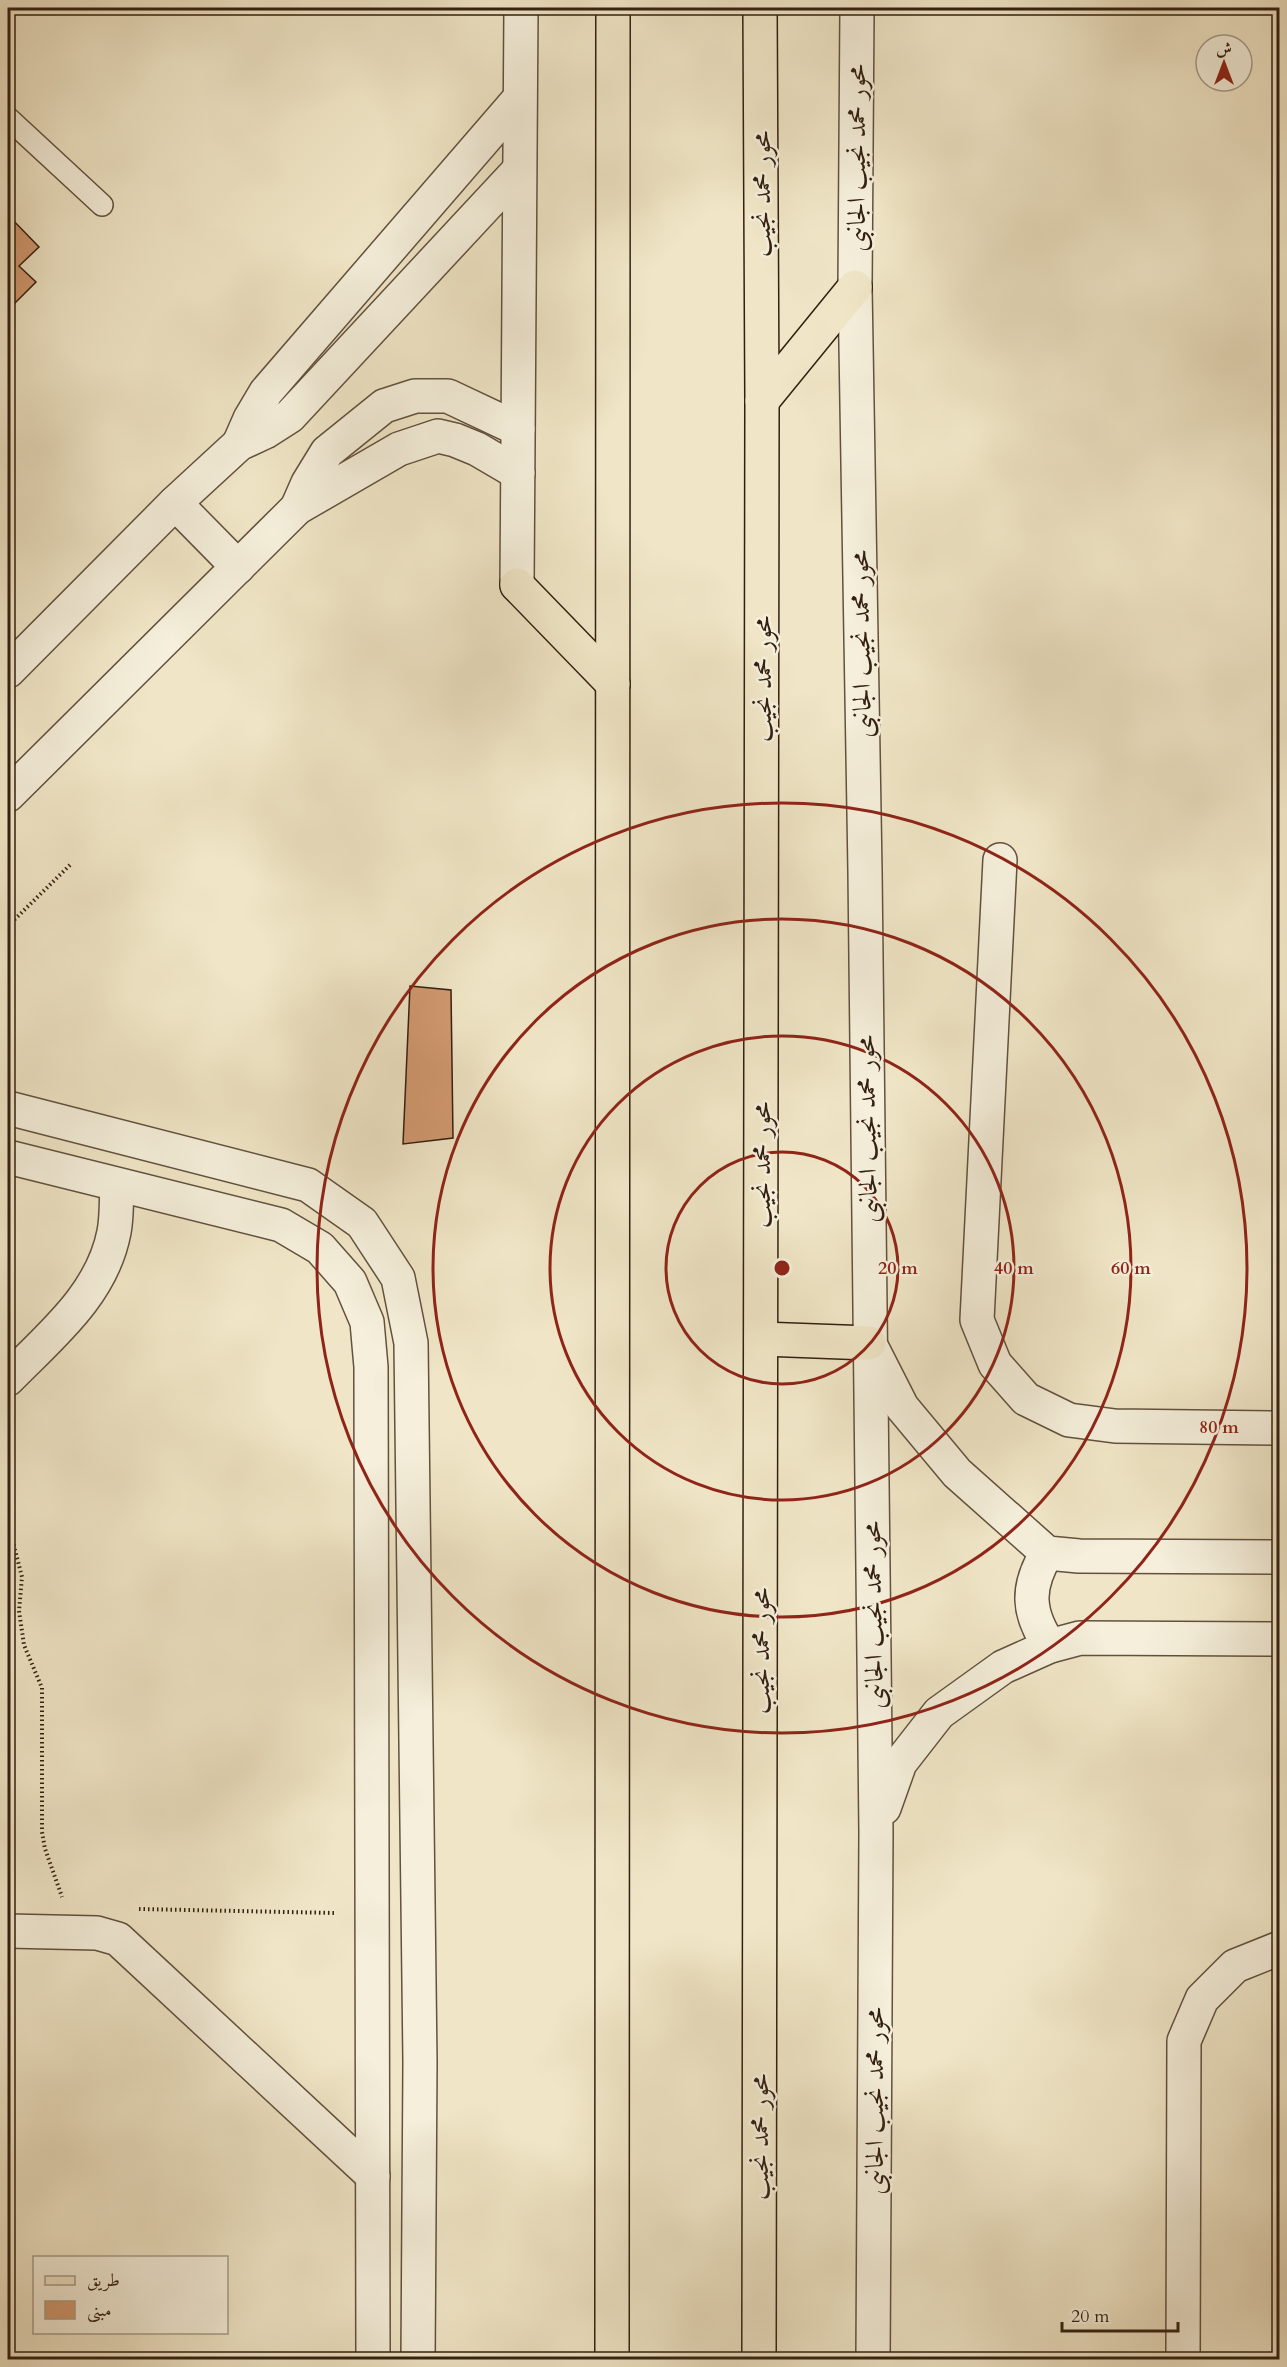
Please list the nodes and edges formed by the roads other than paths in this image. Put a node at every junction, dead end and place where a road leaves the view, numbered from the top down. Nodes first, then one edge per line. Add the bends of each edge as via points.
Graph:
1 (521, 8) edge
2 (614, 8) edge
3 (760, 8) edge
4 (857, 8) edge
5 (519, 99) junction
6 (8, 118) edge
7 (519, 170) junction
8 (102, 205) dead end
9 (855, 287) junction
10 (266, 392) junction
11 (762, 402) junction
12 (290, 416) junction
13 (518, 429) junction
14 (238, 444) junction
15 (327, 452) junction
16 (518, 473) junction
17 (352, 477) junction
18 (175, 503) junction
19 (297, 508) junction
20 (238, 567) junction
21 (517, 585) joint
22 (8, 671) edge
23 (613, 684) junction
24 (8, 795) edge
25 (1000, 860) dead end
26 (8, 1108) edge
27 (8, 1157) edge
28 (117, 1186) junction
29 (760, 1339) junction
30 (869, 1343) junction
31 (8, 1379) edge
32 (1280, 1428) edge
33 (1047, 1553) junction
34 (1280, 1557) edge
35 (1280, 1639) edge
36 (1050, 1646) junction
37 (876, 1832) junction
38 (8, 1931) edge
39 (1280, 1948) edge
40 (373, 2062) junction
41 (420, 2062) junction
42 (373, 2176) junction
43 (373, 2358) edge
44 (418, 2360) edge
45 (612, 2360) edge
46 (759, 2360) edge
47 (873, 2360) edge
48 (1183, 2360) edge

1 - 5 street
2 - 23 main road
3 - 11 main road, محور محمد نجيب
4 - 9 street, محور محمد نجيب الجانبى
5 - 7 street
5 - 10 street
6 - 8 lane
7 - 12 street
7 - 13 street
9 - 11 main road
9 - 30 street, محور محمد نجيب الجانبى
10 - 12 street
10 - 14 street
11 - 29 main road, محور محمد نجيب
12 - 14 street
12 - 15 street
13 - 15 street via 448,396 415,396 384,406
13 - 16 street
14 - 18 street
15 - 17 street
15 - 19 street
16 - 17 street via 477,449 438,436 399,449
16 - 21 street
17 - 19 street
18 - 20 street
18 - 22 street
19 - 20 street
20 - 24 street
21 - 23 main road
23 - 45 main road
25 - 32 street via 977,1320 995,1364 1026,1399 1069,1420 1115,1426
26 - 41 street via 308,1185 362,1223 398,1278 411,1343
27 - 28 street
28 - 31 street via 114,1232 99,1274 75,1312
28 - 40 street via 281,1226 320,1248 343,1273 368,1322
29 - 30 main road
29 - 46 main road, محور محمد نجيب
30 - 33 street via 902,1407 957,1473
30 - 37 street, محور محمد نجيب الجانبى
33 - 34 street
33 - 36 street via 1032,1584 1031,1601 1040,1633
35 - 36 street via 1080,1638
36 - 37 street via 1003,1667 939,1713 900,1763
37 - 47 street, محور محمد نجيب الجانبى
38 - 42 street via 97,1933 118,1939
39 - 48 street via 1235,1966 1202,1999 1184,2041
40 - 41 street
40 - 42 street
41 - 44 street
42 - 43 street

